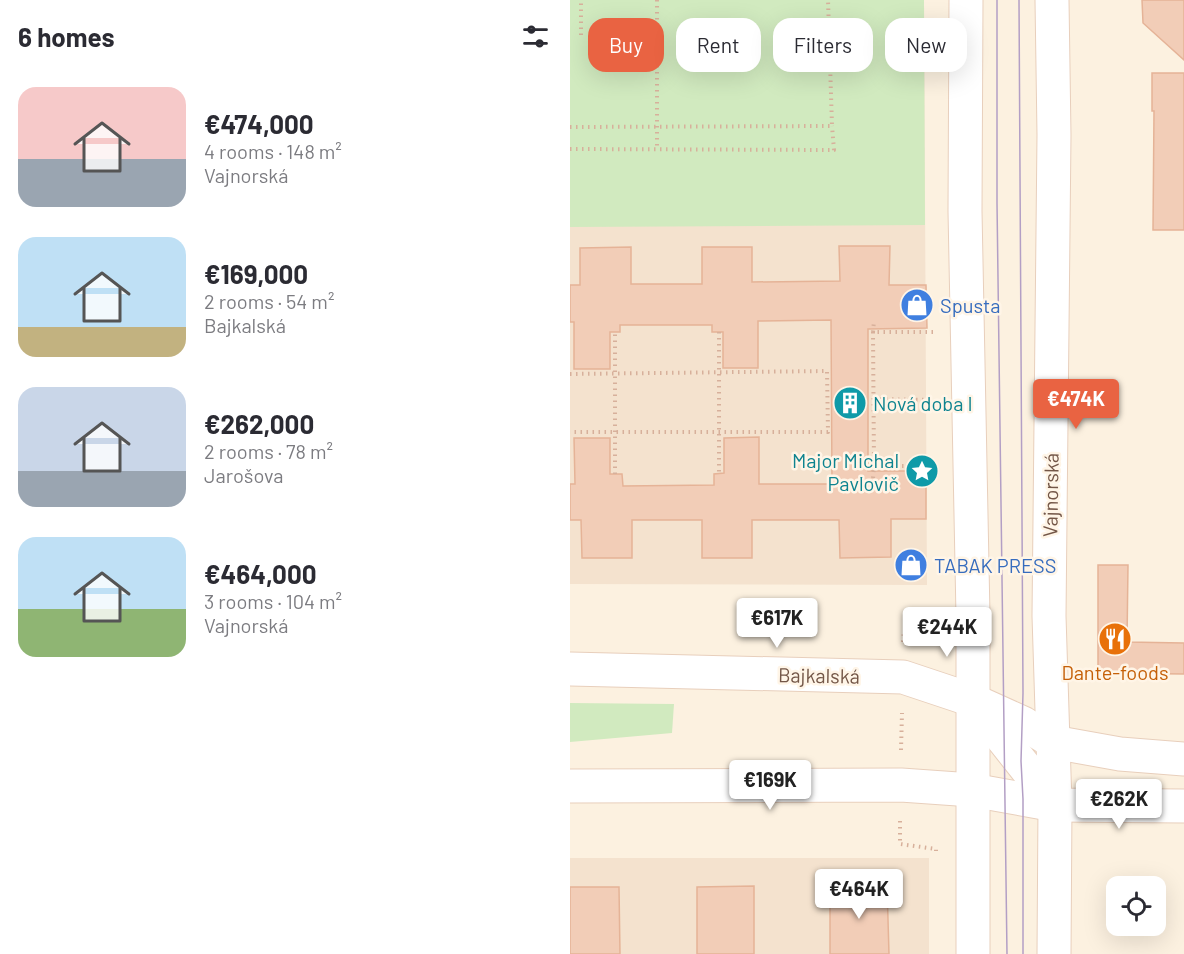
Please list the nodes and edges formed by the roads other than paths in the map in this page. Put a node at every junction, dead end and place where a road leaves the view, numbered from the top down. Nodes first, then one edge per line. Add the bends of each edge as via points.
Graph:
1 (966, 0) edge
2 (1052, 0) edge
3 (570, 669) edge
4 (972, 700) junction
5 (1053, 742) junction
6 (1184, 759) edge
7 (1021, 761) junction
8 (570, 786) edge
9 (972, 790) junction
10 (1055, 805) junction
11 (1184, 806) edge
12 (973, 954) edge
13 (1054, 954) edge

1 - 4 main road
2 - 5 main road, Vajnorská via 1049,616
3 - 4 main road, Bajkalská via 903,678
4 - 5 main road, Bajkalská via 1023,723
4 - 7 main road
4 - 9 main road
5 - 6 main road via 1120,754
5 - 7 main road
5 - 10 main road, Vajnorská
7 - 9 main road
7 - 10 main road
8 - 9 main road via 901,785
9 - 10 main road
9 - 12 main road
10 - 11 main road
10 - 13 main road, Vajnorská

